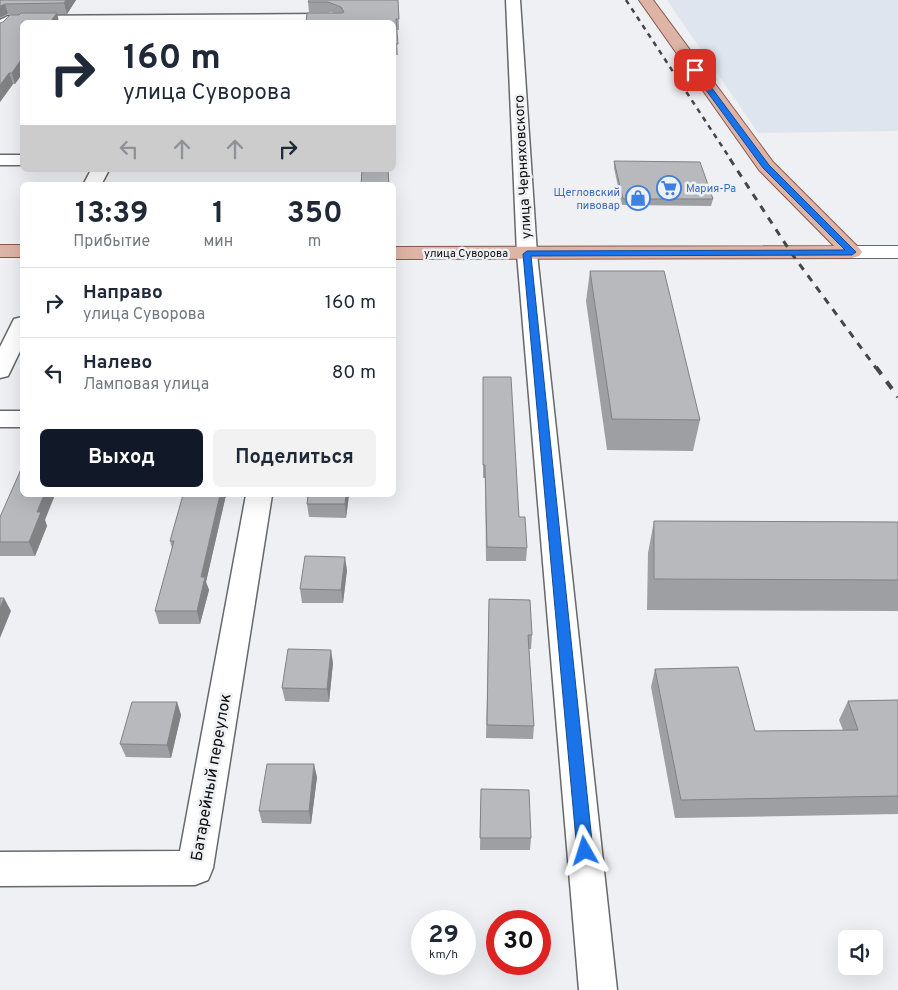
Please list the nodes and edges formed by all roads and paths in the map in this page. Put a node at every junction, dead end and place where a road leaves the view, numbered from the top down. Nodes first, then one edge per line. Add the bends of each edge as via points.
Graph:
1 (513, 0) edge
2 (646, 0) edge
3 (185, 6) dead end
4 (20, 20) edge
5 (178, 20) edge
6 (228, 20) edge
7 (332, 20) edge
8 (0, 29) edge
9 (0, 160) edge
10 (20, 160) edge
11 (0, 251) edge
12 (20, 251) edge
13 (852, 252) junction
14 (898, 252) edge
15 (396, 253) edge
16 (527, 254) junction
17 (20, 328) edge
18 (0, 371) edge
19 (0, 419) edge
20 (20, 419) edge
21 (259, 497) edge
22 (0, 869) edge
23 (598, 990) edge

1 - 16 street, улица Черняховского
2 - 13 main road via 766,166
3 - 5 street
4 - 8 street via 8,20
6 - 7 street
9 - 10 street
11 - 12 main road
13 - 14 street, улица Суворова
13 - 16 main road, улица Суворова
15 - 16 main road, улица Суворова
16 - 23 street, улица Черняховского
17 - 18 street
19 - 20 street
21 - 22 street, Батарейный переулок via 195,868

